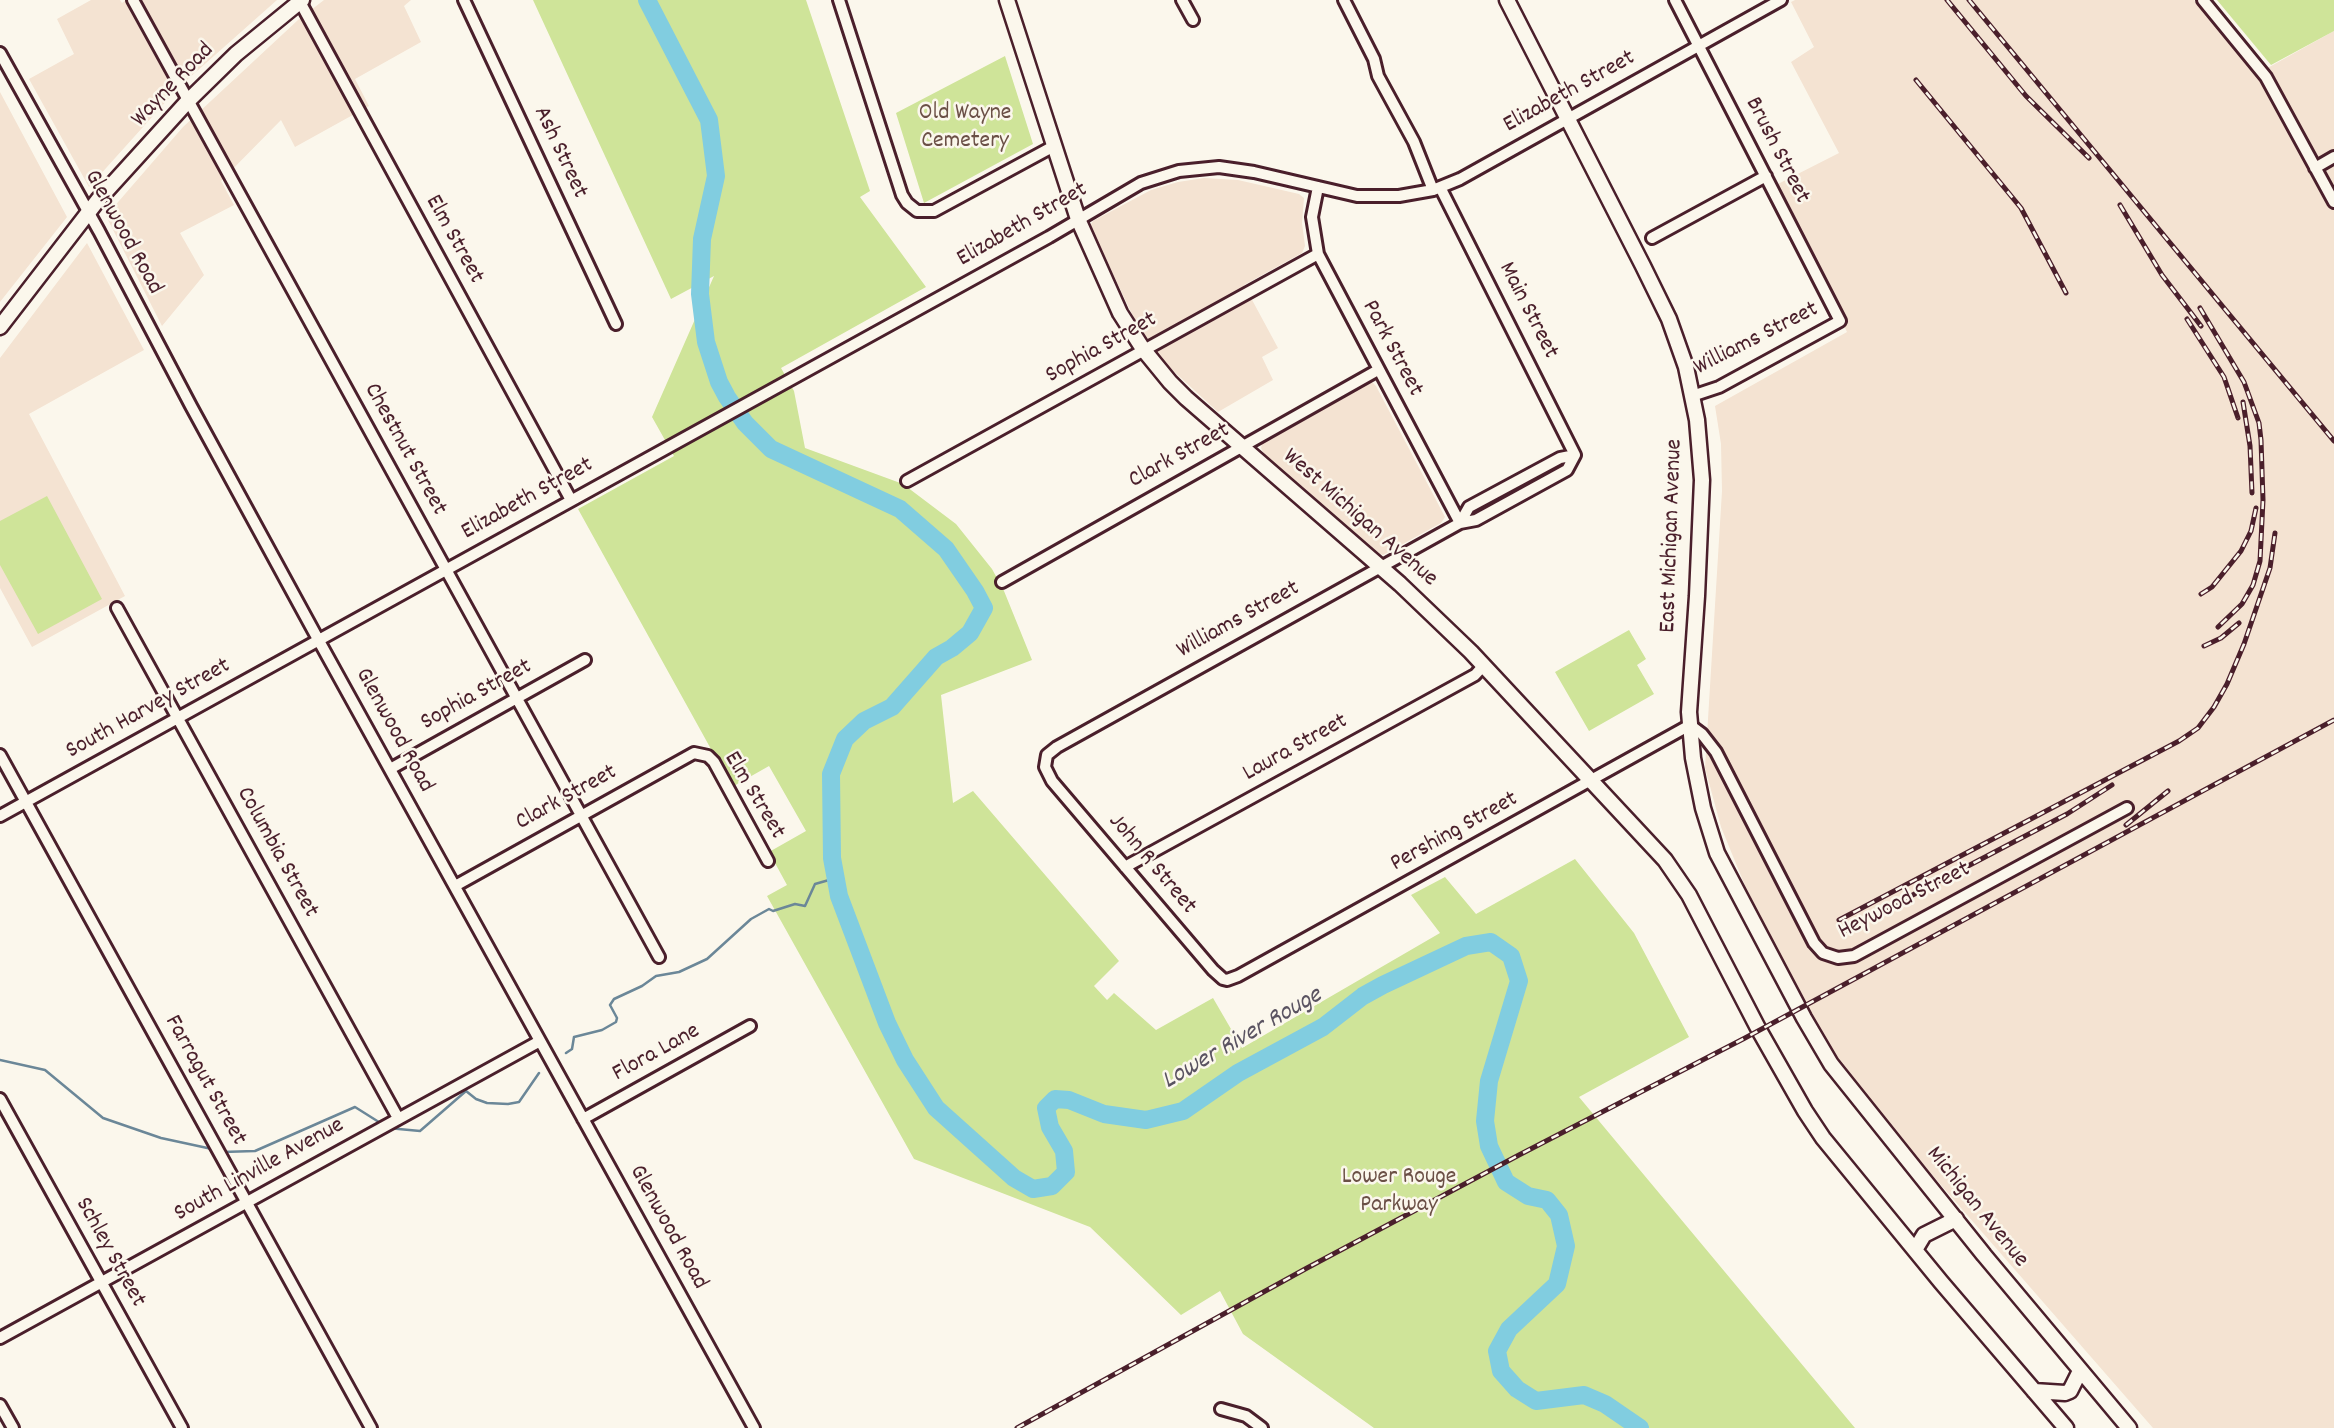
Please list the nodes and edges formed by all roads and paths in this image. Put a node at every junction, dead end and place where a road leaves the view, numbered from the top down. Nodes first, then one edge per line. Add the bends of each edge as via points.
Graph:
1 (133, 0) edge
2 (300, 0) edge
3 (464, 0) edge
4 (839, 0) edge
5 (1007, 0) edge
6 (1182, 0) edge
7 (1344, 0) edge
8 (1507, 0) edge
9 (1675, 0) edge
10 (1781, 0) edge
11 (2203, 0) edge
12 (1193, 20) dead end
13 (1698, 46) junction
14 (0, 52) edge
15 (188, 101) junction
16 (1568, 118) junction
17 (1054, 146) junction
18 (2334, 158) edge
19 (2315, 168) junction
20 (1766, 176) junction
21 (1318, 187) junction
22 (1436, 188) junction
23 (2334, 202) edge
24 (88, 212) junction
25 (1078, 219) junction
26 (1652, 238) dead end
27 (1318, 254) junction
28 (1840, 321) joint
29 (617, 324) dead end
30 (0, 327) edge
31 (1143, 349) junction
32 (1378, 370) junction
33 (1692, 396) junction
34 (1241, 446) junction
35 (1575, 455) joint
36 (907, 481) dead end
37 (571, 500) junction
38 (1460, 523) junction
39 (1381, 568) junction
40 (445, 569) junction
41 (1002, 582) dead end
42 (117, 608) dead end
43 (319, 641) junction
44 (585, 660) dead end
45 (1484, 665) junction
46 (517, 698) junction
47 (177, 718) junction
48 (1690, 725) junction
49 (701, 754) joint
50 (0, 755) edge
51 (1045, 761) joint
52 (390, 769) junction
53 (1592, 780) junction
54 (26, 802) junction
55 (2127, 808) dead end
56 (581, 815) junction
57 (0, 816) edge
58 (768, 861) dead end
59 (1125, 867) junction
60 (454, 886) junction
61 (659, 957) dead end
62 (1238, 976) joint
63 (1799, 1009) joint
64 (750, 1026) dead end
65 (540, 1041) junction
66 (0, 1099) edge
67 (398, 1118) junction
68 (583, 1119) junction
69 (247, 1202) junction
70 (1956, 1219) junction
71 (1915, 1251) junction
72 (101, 1282) junction
73 (0, 1338) edge
74 (2080, 1371) junction
75 (2034, 1391) junction
76 (0, 1405) edge
77 (1221, 1409) dead end
78 (13, 1428) edge
79 (182, 1428) edge
80 (371, 1428) edge
81 (754, 1428) edge
82 (1262, 1428) edge
83 (2066, 1428) edge
84 (2129, 1428) edge

1 - 15 street, Chestnut Street
2 - 15 main road, Wayne Road
2 - 37 street, Elm Street
3 - 29 street, Ash Street
4 - 17 street via 902,195 917,211 934,211
5 - 17 main road, West Michigan Avenue
6 - 12 street
7 - 22 street, Main Street
8 - 16 main road, East Michigan Avenue
9 - 13 street, Brush Street
10 - 13 street, Elizabeth Street
11 - 19 street via 2266,77
13 - 16 street, Elizabeth Street
13 - 20 street, Brush Street
14 - 24 street, Glenwood Road
15 - 24 main road, Wayne Road
15 - 40 street, Chestnut Street
16 - 22 street, Elizabeth Street
16 - 33 main road, East Michigan Avenue via 1669,319
17 - 25 main road, West Michigan Avenue
18 - 19 street
19 - 23 street
20 - 26 street
20 - 28 street, Brush Street
21 - 22 street, Elizabeth Street via 1381,197
21 - 25 street, Elizabeth Street via 1240,169 1192,169 1141,183
21 - 27 street, Park Street via 1312,217
22 - 35 street, Main Street
24 - 30 main road, Wayne Road
24 - 43 street, Glenwood Road
25 - 31 main road, West Michigan Avenue via 1120,313
25 - 37 street, Elizabeth Street
27 - 31 street, Sophia Street
27 - 32 street, Park Street
28 - 33 street, Williams Street via 1719,387
31 - 34 main road, West Michigan Avenue via 1170,382
31 - 36 street, Sophia Street
32 - 34 street, Clark Street
32 - 38 street, Park Street
33 - 48 main road, East Michigan Avenue via 1702,480
34 - 39 main road, West Michigan Avenue
34 - 41 street, Clark Street
35 - 38 street, Williams Street via 1560,458 1469,507
37 - 40 street, Elizabeth Street
38 - 39 street, Williams Street
39 - 45 main road, West Michigan Avenue
39 - 51 street, Williams Street via 1057,747
40 - 43 street, Elizabeth Street
40 - 46 street, Chestnut Street
42 - 47 street, Columbia Street
43 - 47 street, South Harvey Street
43 - 52 street, Glenwood Road
44 - 46 street, Sophia Street
45 - 53 main road, West Michigan Avenue
45 - 59 street, Laura Street via 1475,675
46 - 52 street, Sophia Street
46 - 56 street, Chestnut Street
47 - 54 street, South Harvey Street
47 - 67 street, Columbia Street
48 - 53 street, Pershing Street
48 - 55 street, Heywood Street via 1716,752 1814,943 1830,957 1854,956
48 - 63 main road, East Michigan Avenue via 1703,808 1717,853
49 - 56 street, Clark Street via 687,755
49 - 58 street, Elm Street via 714,762
50 - 54 street, Farragut Street
51 - 59 street, John R Street via 1052,781
52 - 60 street, Glenwood Road
53 - 62 street, Pershing Street
53 - 71 main road, West Michigan Avenue via 1665,860 1689,895 1805,1111
54 - 57 street, South Harvey Street
54 - 69 street, Farragut Street
56 - 60 street, Clark Street
56 - 61 street, Chestnut Street
59 - 62 street, John R Street via 1217,974 1227,980
60 - 65 street, Glenwood Road
63 - 70 main road, Michigan Avenue via 1831,1064
64 - 68 street, Flora Lane
65 - 67 street, South Linville Avenue
65 - 68 street, Glenwood Road
66 - 72 street, Schley Street
67 - 69 street, South Linville Avenue
68 - 81 street, Glenwood Road
69 - 72 street, South Linville Avenue
69 - 80 street, Farragut Street
70 - 71 main road via 1924,1235
70 - 74 main road, Michigan Avenue
71 - 75 main road
72 - 73 street, South Linville Avenue
72 - 79 street, Schley Street
74 - 75 main road via 2070,1391
74 - 84 main road, Michigan Avenue
75 - 83 main road
76 - 78 street
77 - 82 street via 1246,1416

